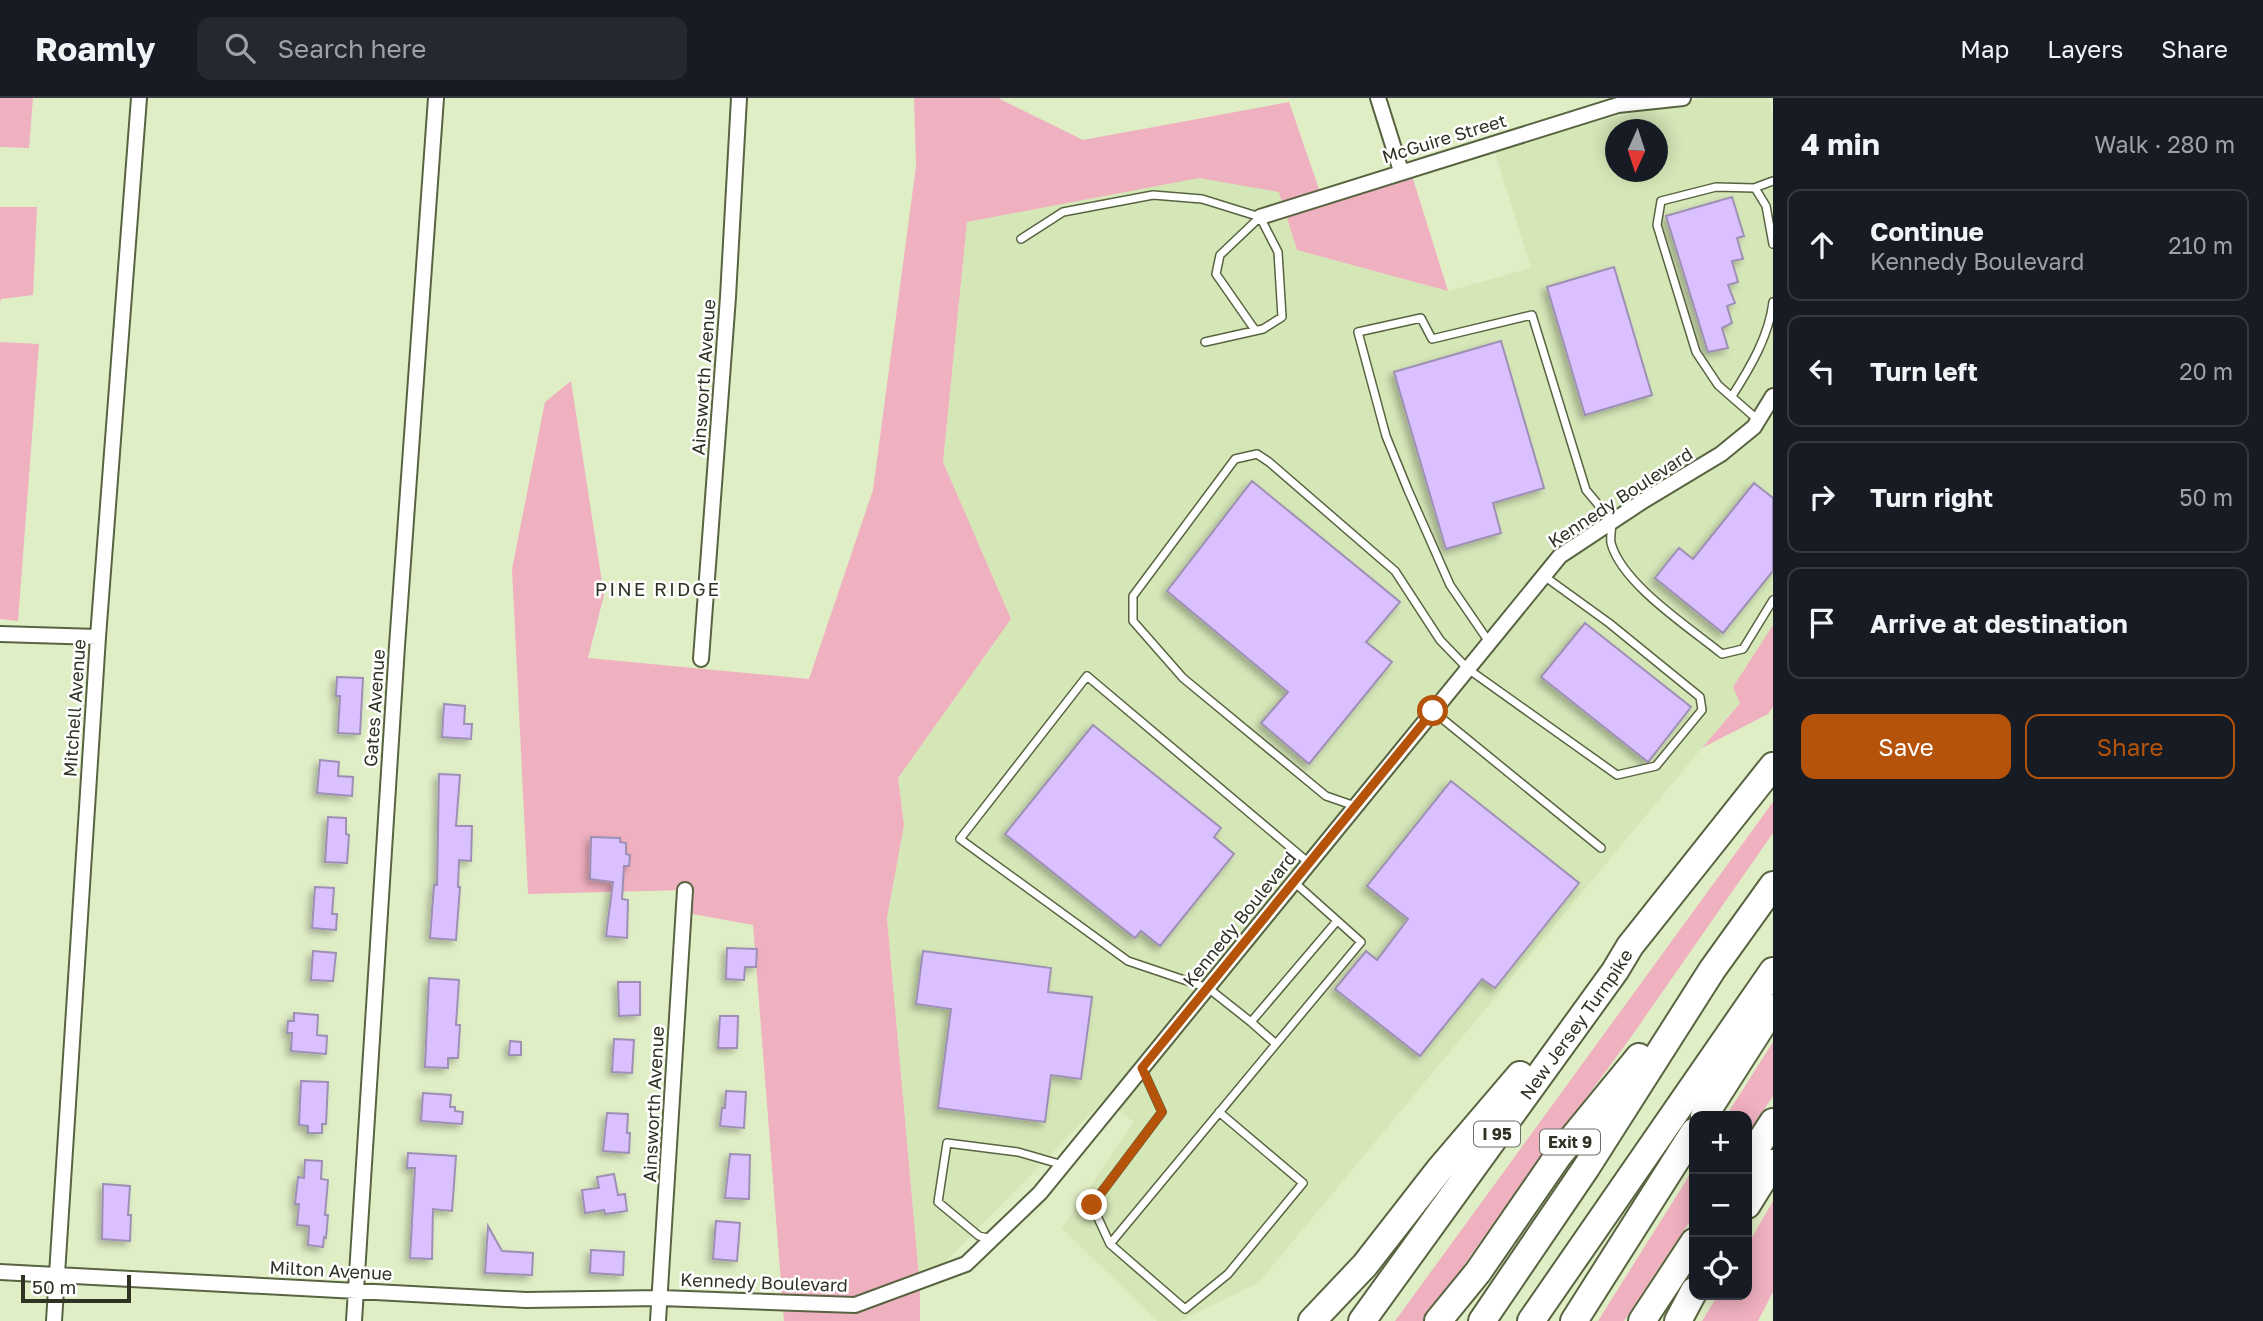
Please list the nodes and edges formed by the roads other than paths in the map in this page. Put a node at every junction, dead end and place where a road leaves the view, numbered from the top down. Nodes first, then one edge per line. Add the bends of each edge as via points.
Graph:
1 (138, 98) edge
2 (436, 98) edge
3 (739, 98) edge
4 (1378, 98) edge
5 (1683, 98) edge
6 (1401, 171) junction
7 (1773, 181) edge
8 (1755, 188) junction
9 (1259, 217) junction
10 (1021, 239) dead end
11 (1773, 244) edge
12 (1773, 302) edge
13 (1255, 330) junction
14 (1205, 342) dead end
15 (1732, 396) junction
16 (1773, 396) edge
17 (1758, 420) junction
18 (1612, 521) junction
19 (1544, 576) junction
20 (1773, 600) edge
21 (0, 634) edge
22 (98, 637) junction
23 (1489, 642) junction
24 (701, 659) dead end
25 (1468, 669) junction
26 (1433, 711) junction
27 (1773, 766) edge
28 (1356, 806) junction
29 (1601, 848) dead end
30 (1310, 863) junction
31 (1294, 882) junction
32 (1773, 885) edge
33 (685, 890) dead end
34 (1337, 920) junction
35 (1630, 946) junction
36 (1712, 970) junction
37 (1773, 971) edge
38 (1208, 988) junction
39 (1773, 1008) edge
40 (1251, 1022) junction
41 (1276, 1044) junction
42 (1142, 1068) junction
43 (1707, 1111) edge
44 (1219, 1112) junction
45 (1773, 1122) edge
46 (1689, 1140) edge
47 (1752, 1154) edge
48 (1773, 1163) edge
49 (1063, 1165) junction
50 (1752, 1197) edge
51 (992, 1239) junction
52 (1110, 1244) junction
53 (1689, 1250) edge
54 (0, 1272) edge
55 (58, 1275) junction
56 (356, 1290) junction
57 (660, 1298) junction
58 (1689, 1300) edge
59 (54, 1321) edge
60 (354, 1321) edge
61 (658, 1321) edge
62 (1312, 1321) edge
63 (1362, 1321) edge
64 (1438, 1321) edge
65 (1482, 1321) edge
66 (1531, 1321) edge
67 (1574, 1321) edge
68 (1642, 1321) edge
69 (1678, 1321) edge

1 - 22 street, Mitchell Avenue
2 - 56 street, Gates Avenue
3 - 24 street, Ainsworth Avenue
4 - 6 street
5 - 6 street, McGuire Street via 1618,105
6 - 9 street, McGuire Street
7 - 8 lane
8 - 11 lane via 1766,206
8 - 15 lane via 1716,187 1661,201 1657,225 1696,352
9 - 10 lane via 1202,199 1153,195 1063,212
9 - 13 lane via 1278,251 1282,317
9 - 13 lane via 1220,255 1216,274
12 - 15 lane via 1771,319
13 - 14 lane
15 - 17 lane
16 - 17 street, Kennedy Boulevard
17 - 18 street, Kennedy Boulevard via 1721,454
18 - 19 street, Kennedy Boulevard via 1560,556
18 - 20 lane via 1612,546 1632,580 1722,654 1743,649
18 - 23 lane via 1586,489 1532,315 1432,339 1422,318 1358,332 1386,436 1408,490 1450,585
19 - 23 street, Kennedy Boulevard
19 - 25 lane via 1700,697 1702,710 1656,766 1617,775
21 - 22 street
22 - 55 street, Mitchell Avenue
23 - 25 street, Kennedy Boulevard
25 - 26 street, Kennedy Boulevard
25 - 28 lane via 1440,640 1395,571 1269,462 1257,454 1234,459 1133,596 1133,621 1183,678 1326,796
26 - 28 street, Kennedy Boulevard
26 - 29 lane
27 - 35 highway, New Jersey Turnpike / I 95
28 - 30 street, Kennedy Boulevard
30 - 31 street, Kennedy Boulevard
30 - 38 lane via 1087,676 960,839 1128,961
31 - 34 lane
31 - 38 street, Kennedy Boulevard
32 - 36 highway
33 - 57 street, Ainsworth Avenue
34 - 40 lane
34 - 41 lane via 1361,942
35 - 62 highway via 1609,965 1365,1265
35 - 63 highway, New Jersey Turnpike / I 95
36 - 64 highway, Exit 9 via 1558,1156 1478,1272
36 - 65 highway
37 - 66 highway
38 - 40 lane
38 - 42 street, Kennedy Boulevard
39 - 43 highway
40 - 41 lane
41 - 44 lane
42 - 49 street, Kennedy Boulevard
42 - 52 lane via 1162,1112 1092,1205
44 - 52 lane
44 - 52 lane via 1303,1183 1228,1274 1185,1309
45 - 47 highway
46 - 67 highway
48 - 50 highway
49 - 51 street, Kennedy Boulevard
49 - 51 lane via 1018,1152 947,1143 938,1202 979,1236
51 - 57 street, Kennedy Boulevard via 966,1264 855,1305
53 - 68 highway
54 - 55 street, Milton Avenue
55 - 56 street, Milton Avenue
55 - 59 street, Mitchell Avenue
56 - 57 street, Milton Avenue via 526,1300
56 - 60 street, Gates Avenue
57 - 61 street, Ainsworth Avenue
58 - 69 highway

